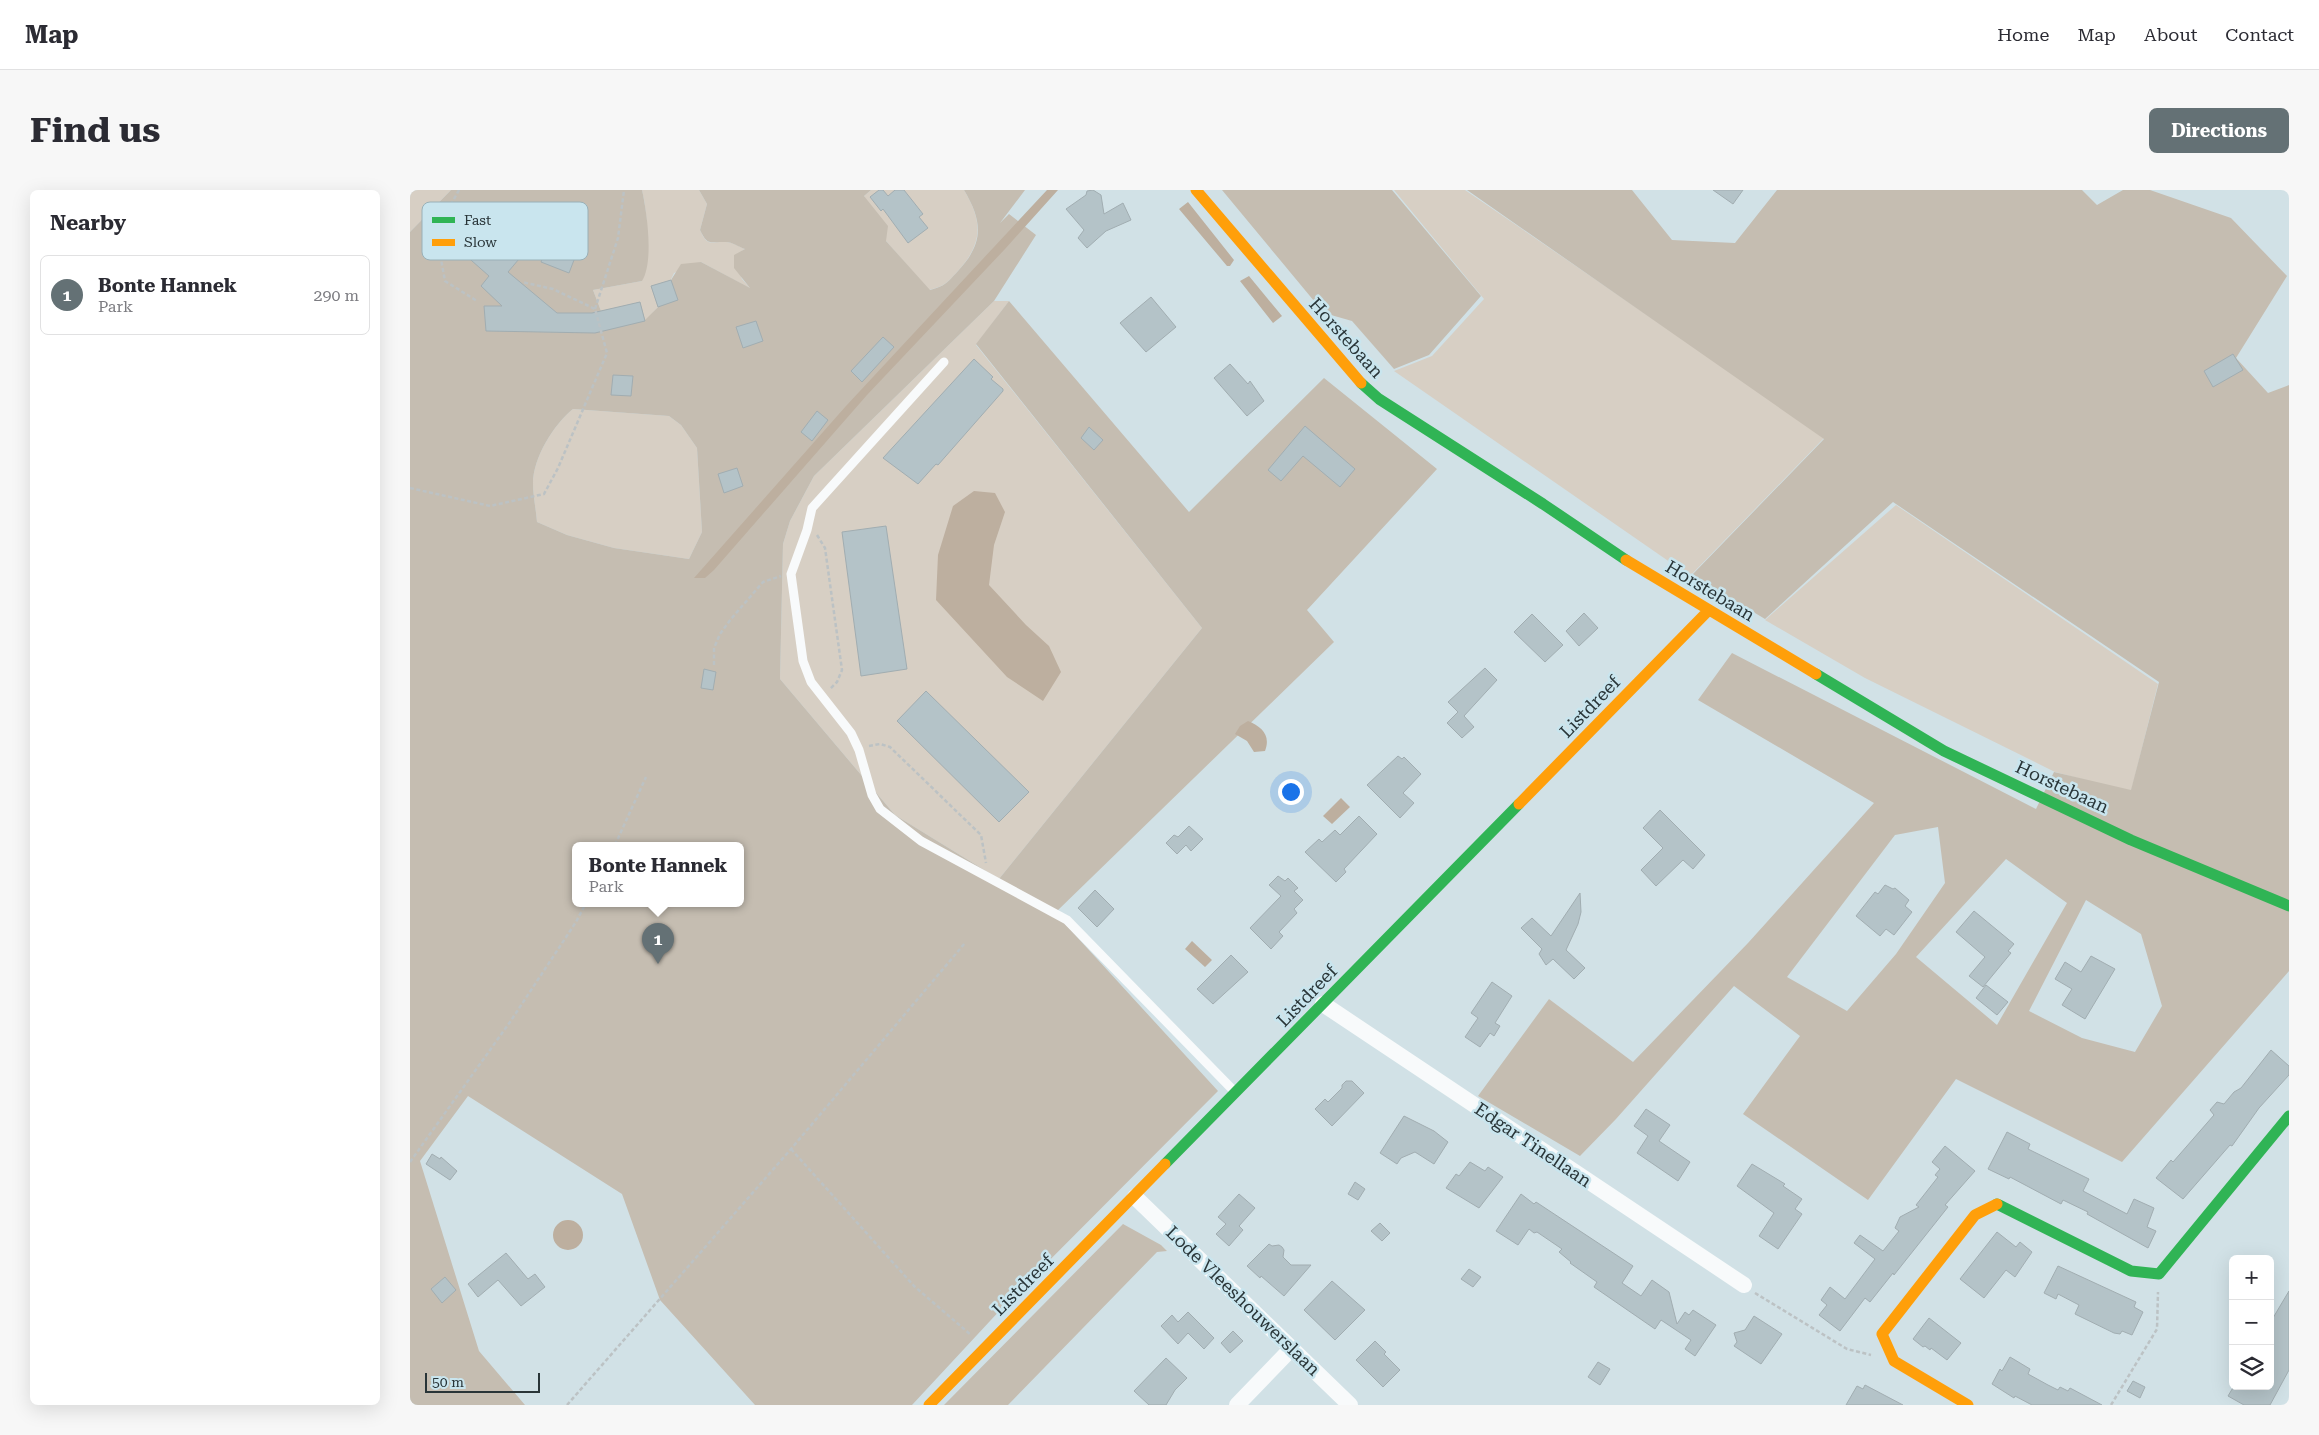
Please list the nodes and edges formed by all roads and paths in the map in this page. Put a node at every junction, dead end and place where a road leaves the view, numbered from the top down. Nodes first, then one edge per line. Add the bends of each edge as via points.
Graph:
1 (459, 190) edge
2 (624, 190) edge
3 (1196, 190) edge
4 (452, 202) edge
5 (441, 260) edge
6 (522, 282) dead end
7 (477, 301) dead end
8 (595, 309) junction
9 (944, 362) dead end
10 (410, 488) edge
11 (807, 530) junction
12 (791, 574) junction
13 (1708, 611) junction
14 (714, 665) dead end
15 (821, 696) junction
16 (858, 748) junction
17 (646, 777) dead end
18 (616, 842) edge
19 (987, 877) junction
20 (2289, 906) edge
21 (584, 907) edge
22 (965, 944) dead end
23 (1323, 1004) junction
24 (1236, 1093) junction
25 (2289, 1116) edge
26 (791, 1149) junction
27 (410, 1162) edge
28 (1136, 1197) junction
29 (2159, 1274) junction
30 (1744, 1286) joint
31 (986, 1347) junction
32 (1292, 1348) junction
33 (1894, 1361) junction
34 (567, 1405) edge
35 (929, 1405) edge
36 (1237, 1405) edge
37 (1350, 1405) edge
38 (1968, 1405) edge
39 (2111, 1405) edge

1 - 4 path
2 - 8 path via 618,238
3 - 13 street, Horstebaan via 1355,378 1379,399
5 - 7 path via 445,281
6 - 8 path via 552,289
8 - 10 path via 607,353 544,494 490,506
9 - 11 lane via 812,508
11 - 12 lane
11 - 15 path via 817,535 825,548 842,670 837,682
12 - 14 path via 763,582 749,597 720,634 714,648
12 - 15 lane via 802,661
13 - 20 street, Horstebaan via 1944,751 2131,840
13 - 23 street, Listdreef
15 - 16 lane
16 - 19 lane via 872,795 880,809 921,842
16 - 19 path via 880,744 890,747 981,835
17 - 18 path
19 - 24 lane via 1067,920
21 - 27 path via 510,1022
22 - 26 path
23 - 24 street, Listdreef
23 - 30 street, Edgar Tinellaan
24 - 28 street, Listdreef
25 - 29 street
26 - 31 path via 914,1286
26 - 34 path
28 - 31 street, Listdreef
28 - 32 street, Lode Vleeshouwerslaan
29 - 33 street via 2131,1271 1997,1204 1975,1215 1882,1334
29 - 39 path via 2157,1329
30 - 33 path via 1847,1349
31 - 35 street, Listdreef
32 - 36 street
32 - 37 street, Lode Vleeshouwerslaan
33 - 38 street

